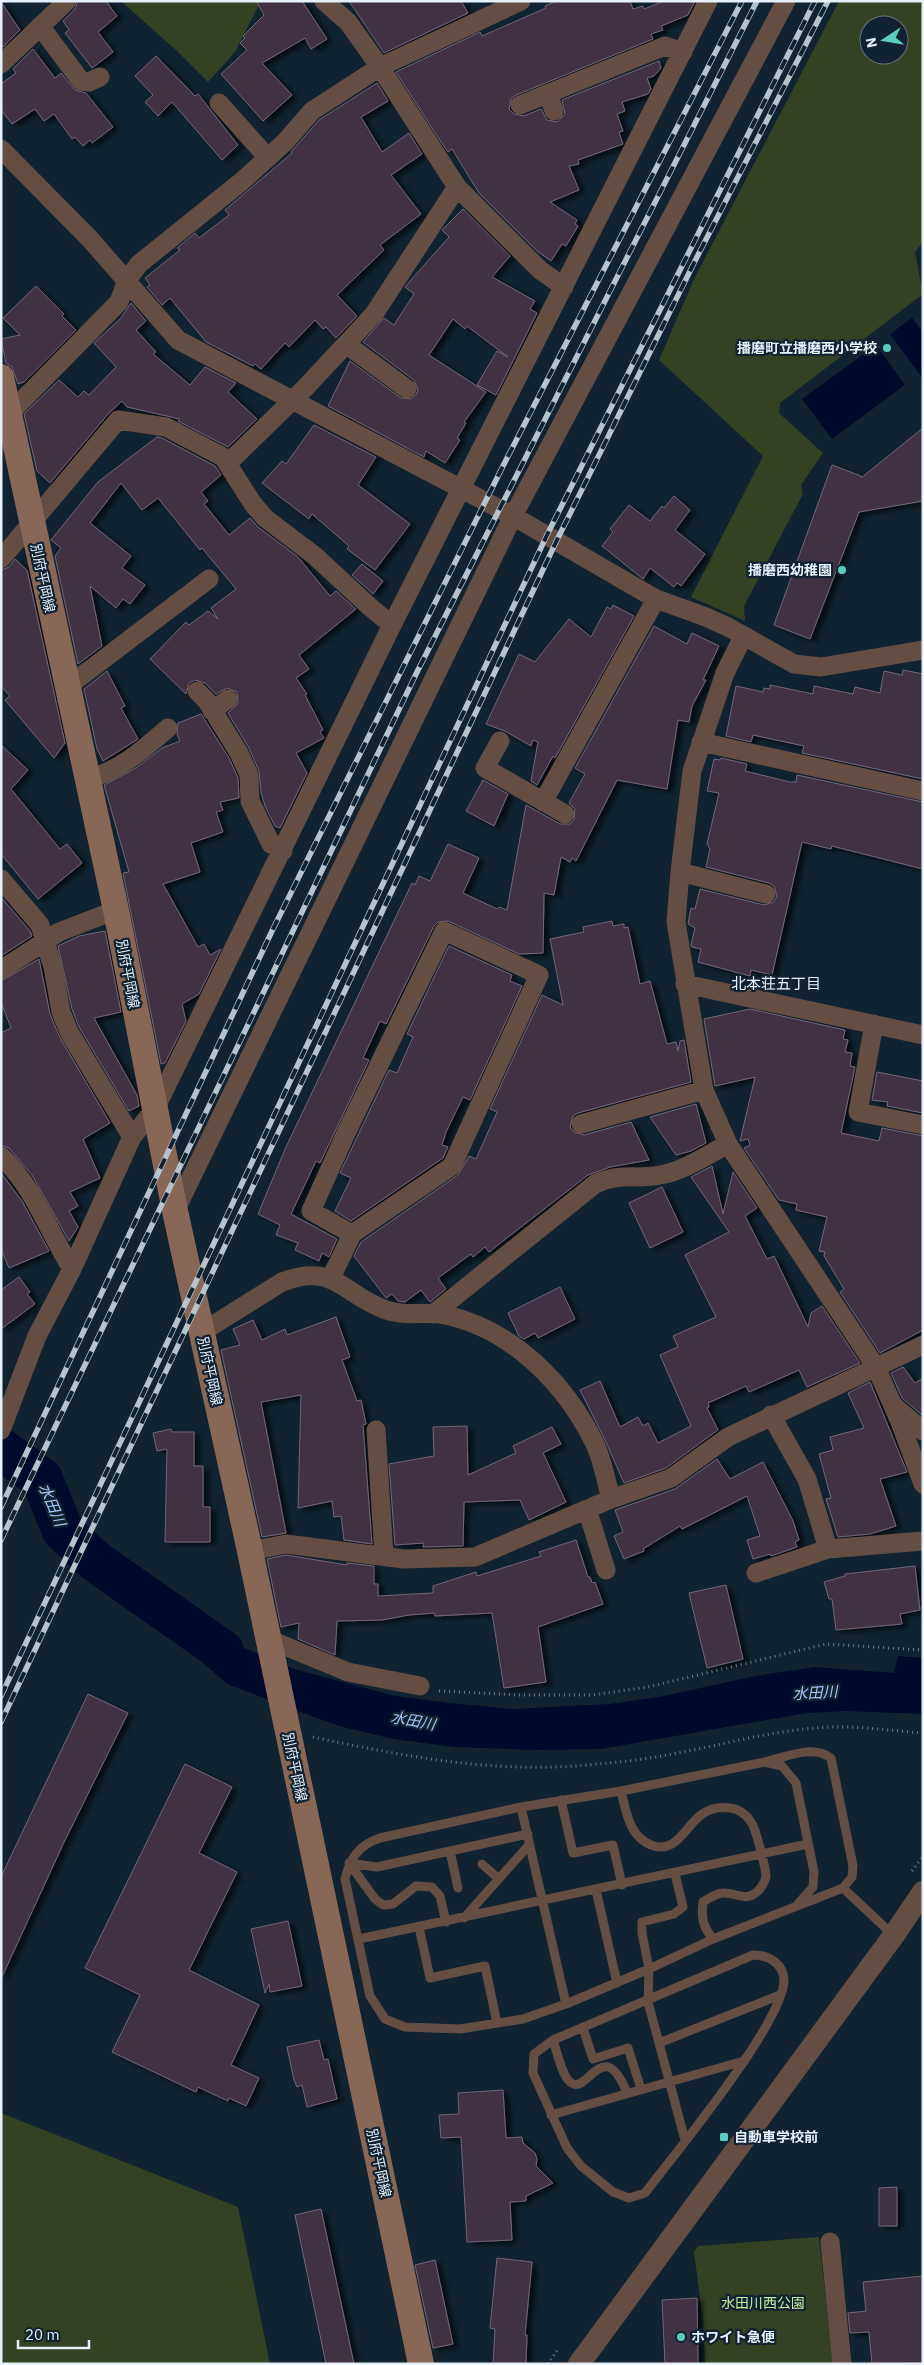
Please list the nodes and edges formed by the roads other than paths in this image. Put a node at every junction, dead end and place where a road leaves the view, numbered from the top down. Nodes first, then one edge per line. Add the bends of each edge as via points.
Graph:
1 (67, 1) edge
2 (324, 1) edge
3 (521, 1) edge
4 (708, 1) edge
5 (786, 1) edge
6 (40, 26) junction
7 (683, 52) junction
8 (1, 64) edge
9 (380, 67) junction
10 (100, 78) dead end
11 (219, 103) dead end
12 (520, 105) dead end
13 (1, 149) edge
14 (268, 158) junction
15 (457, 187) junction
16 (127, 280) junction
17 (564, 287) junction
18 (346, 344) junction
19 (1, 377) edge
20 (407, 389) dead end
21 (292, 401) junction
22 (9, 414) junction
23 (228, 463) junction
24 (460, 489) junction
25 (513, 516) junction
26 (32, 523) junction
27 (1, 559) edge
28 (210, 579) dead end
29 (656, 599) junction
30 (392, 625) junction
31 (744, 637) junction
32 (923, 650) edge
33 (67, 687) junction
34 (197, 691) dead end
35 (228, 699) dead end
36 (212, 711) junction
37 (168, 728) dead end
38 (500, 741) dead end
39 (701, 742) junction
40 (87, 779) junction
41 (923, 791) edge
42 (543, 802) junction
43 (566, 814) dead end
44 (282, 851) junction
45 (680, 872) junction
46 (1, 879) edge
47 (766, 894) dead end
48 (116, 910) junction
49 (44, 942) junction
50 (1, 970) edge
51 (685, 984) junction
52 (874, 1024) junction
53 (923, 1034) edge
54 (704, 1090) junction
55 (155, 1109) junction
56 (581, 1124) dead end
57 (923, 1125) edge
58 (132, 1137) junction
59 (728, 1144) junction
60 (1, 1156) edge
61 (175, 1211) junction
62 (352, 1234) junction
63 (72, 1269) junction
64 (331, 1278) junction
65 (433, 1314) junction
66 (202, 1332) junction
67 (923, 1345) edge
68 (876, 1367) junction
69 (893, 1405) junction
70 (771, 1415) junction
71 (4, 1430) edge
72 (376, 1430) dead end
73 (923, 1431) edge
74 (923, 1484) edge
75 (611, 1499) junction
76 (587, 1509) junction
77 (923, 1541) edge
78 (828, 1549) junction
79 (250, 1551) junction
80 (384, 1556) junction
81 (606, 1570) dead end
82 (756, 1573) dead end
83 (270, 1651) junction
84 (420, 1686) road end
85 (765, 1762) junction
86 (621, 1791) junction
87 (561, 1800) junction
88 (522, 1807) junction
89 (528, 1834) junction
90 (529, 1844) junction
91 (808, 1844) junction
92 (450, 1851) junction
93 (761, 1855) junction
94 (349, 1863) junction
95 (482, 1864) dead end
96 (675, 1874) junction
97 (499, 1879) junction
98 (622, 1885) junction
99 (458, 1888) dead end
100 (844, 1888) junction
101 (596, 1890) junction
102 (923, 1892) edge
103 (544, 1901) junction
104 (797, 1905) junction
105 (464, 1918) junction
106 (446, 1922) junction
107 (419, 1927) junction
108 (894, 1935) junction
109 (359, 1939) junction
110 (713, 1939) junction
111 (650, 1969) junction
112 (617, 1983) junction
113 (780, 1995) junction
114 (648, 2002) junction
115 (566, 2004) junction
116 (497, 2023) junction
117 (583, 2028) junction
118 (553, 2040) junction
119 (659, 2043) junction
120 (744, 2061) junction
121 (668, 2081) junction
122 (641, 2089) junction
123 (628, 2092) junction
124 (551, 2115) junction
125 (685, 2140) junction
126 (830, 2242) dead end
127 (421, 2364) edge
128 (579, 2364) edge
129 (842, 2364) edge

1 - 6 street
2 - 9 street via 348,22
3 - 9 street
4 - 7 street
5 - 25 street
6 - 8 street
6 - 10 street via 81,81
7 - 12 street via 665,46 551,102
7 - 17 street
9 - 14 street via 312,112
9 - 15 street
11 - 14 street
13 - 16 street
14 - 16 street via 139,264
15 - 17 street via 540,270
15 - 18 street via 374,314
16 - 21 street via 178,340
16 - 22 street via 119,302
17 - 24 street
18 - 20 street
18 - 21 street
19 - 22 main road, 別府平岡線
21 - 23 street
21 - 24 street
22 - 26 main road, 別府平岡線
23 - 26 street via 223,457 166,427 118,420
23 - 30 street via 265,518 315,556
24 - 25 street
24 - 30 street
25 - 29 street
25 - 61 street
26 - 27 street
26 - 33 main road, 別府平岡線
28 - 33 street
29 - 31 street via 706,617
29 - 42 street
30 - 44 street
31 - 32 street via 794,664 821,667
31 - 39 street via 724,673
33 - 40 main road, 別府平岡線
34 - 36 street
35 - 36 street
36 - 44 street via 249,774 250,801 271,844
37 - 40 street via 102,776
38 - 42 street via 485,768
39 - 41 street
39 - 45 street via 692,771
40 - 48 main road, 別府平岡線
42 - 43 street
44 - 55 street
45 - 47 street
45 - 51 street via 676,922
46 - 49 street via 40,925
48 - 49 street via 59,932
48 - 55 main road, 別府平岡線
49 - 50 street
49 - 58 street via 69,1032
51 - 52 street
51 - 54 street
52 - 53 street
52 - 57 street via 858,1112
54 - 56 street
54 - 59 street
55 - 58 street
55 - 61 main road, 別府平岡線
58 - 63 street
59 - 65 street via 673,1172 658,1176 620,1176 595,1184
59 - 68 street
60 - 63 street via 29,1189
61 - 66 main road, 別府平岡線
62 - 62 street via 452,1166 539,975 444,931 311,1211
62 - 64 street
63 - 71 street via 37,1336
64 - 65 street via 378,1308 393,1313
64 - 66 street via 313,1275 282,1282
65 - 75 street via 446,1315 519,1348 551,1377 596,1446
66 - 79 main road, 別府平岡線
67 - 68 street
68 - 69 street
68 - 70 street
69 - 73 street
69 - 74 street
70 - 75 street via 728,1437 671,1478
70 - 78 street via 807,1479
72 - 80 street
75 - 76 street
76 - 80 street via 475,1557 404,1559
76 - 81 street
77 - 78 street
78 - 82 street
79 - 80 street via 286,1544
79 - 83 main road, 別府平岡線
83 - 84 street via 348,1672
83 - 127 main road, 別府平岡線
85 - 86 lane
85 - 91 lane via 782,1766 796,1783
85 - 100 lane via 814,1750 832,1758 853,1866 852,1877
86 - 87 lane
86 - 93 lane via 632,1830 652,1845 677,1842 704,1811 731,1808 744,1813 753,1824
87 - 88 lane
87 - 98 lane via 572,1853 612,1845
88 - 89 lane
88 - 94 lane via 367,1842
89 - 90 lane
89 - 92 lane
90 - 97 lane
90 - 103 lane
91 - 93 lane
91 - 104 lane via 814,1872 813,1887
92 - 94 lane via 377,1867
92 - 99 lane
93 - 96 lane
93 - 110 lane via 766,1877 761,1889 750,1897 724,1893 712,1895 704,1902 701,1915 705,1929
94 - 106 lane via 383,1905 392,1904 416,1886 432,1887 440,1896
94 - 109 lane via 345,1879
95 - 97 lane
96 - 98 lane
96 - 111 lane via 683,1907 674,1914 642,1922
97 - 105 lane
98 - 101 lane
100 - 104 lane
100 - 108 lane
101 - 103 lane
101 - 112 lane
102 - 108 street
103 - 105 lane
103 - 115 lane
104 - 110 lane
105 - 106 lane
106 - 107 lane
107 - 109 lane
107 - 116 lane via 430,1978 485,1966
108 - 128 street
109 - 116 lane via 370,1996 384,2019 405,2027 460,2029
110 - 111 lane
111 - 112 lane
111 - 114 lane
112 - 115 lane
113 - 114 lane via 784,1981 780,1967 764,1955 753,1955
113 - 119 lane
113 - 120 lane via 766,2028
114 - 117 lane
114 - 119 lane
115 - 116 lane via 524,2019
117 - 118 lane
117 - 122 lane via 593,2059 628,2048
118 - 123 lane via 570,2082 585,2083 603,2066 613,2068 621,2076
118 - 124 lane via 534,2054 533,2073
119 - 121 lane
120 - 121 lane
120 - 125 lane
121 - 122 lane
121 - 125 lane
122 - 123 lane
123 - 124 lane
124 - 125 lane via 567,2148 581,2166 613,2192 629,2198 645,2193
126 - 129 street

